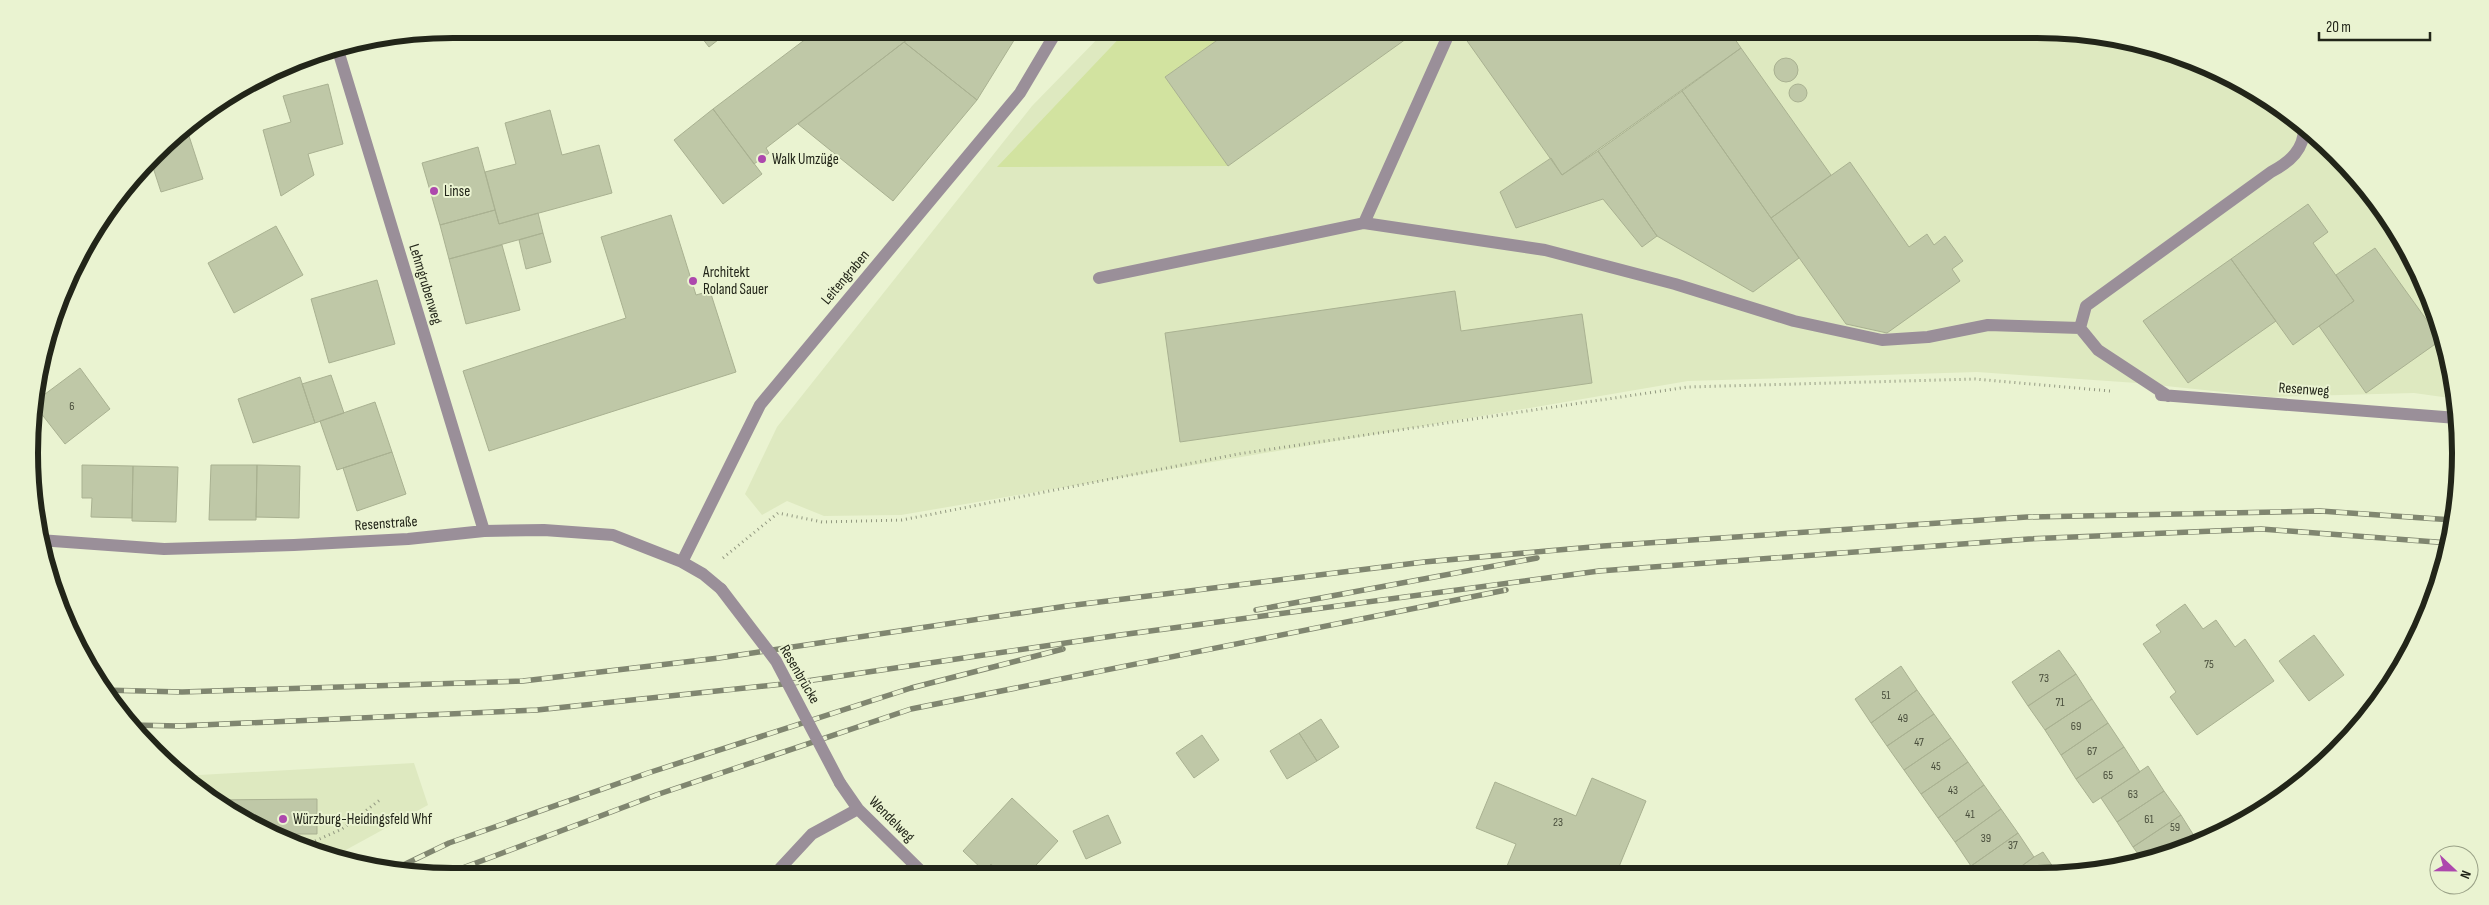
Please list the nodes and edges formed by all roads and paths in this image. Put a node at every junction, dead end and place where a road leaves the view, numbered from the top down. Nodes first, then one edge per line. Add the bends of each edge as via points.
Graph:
1 (1053, 38) edge
2 (1447, 38) edge
3 (339, 54) edge
4 (2304, 135) edge
5 (1364, 223) junction
6 (1099, 278) dead end
7 (2080, 328) junction
8 (2149, 394) joint
9 (2168, 396) junction
10 (2450, 417) edge
11 (484, 531) junction
12 (47, 541) edge
13 (682, 562) junction
14 (703, 574) junction
15 (721, 588) joint
16 (840, 782) joint
17 (381, 799) dead end
18 (858, 809) junction
19 (312, 842) edge
20 (780, 868) edge
21 (918, 868) edge

1 - 13 street, Leitengraben via 1020,93 760,405
2 - 5 street
3 - 11 street, Lehmgrubenweg
4 - 7 street via 2299,150 2288,162 2086,306
5 - 6 street
5 - 7 street via 1545,250 1675,284 1794,321 1882,340 1928,337 1988,325
7 - 9 street via 2098,350
8 - 9 street, Resenweg
8 - 14 path via 1975,379 1688,388 1238,454 902,520 822,522 778,512
9 - 10 street, Resenweg
11 - 12 street, Resenstraße via 398,540 164,549
11 - 13 street, Resenstraße via 544,530 613,535
13 - 14 street, Resenstraße
14 - 15 street, Resenstraße
15 - 16 street, Resenbrücke, bridge via 776,660
16 - 18 street, Wendelweg
17 - 19 path via 342,829
18 - 20 street via 812,834
18 - 21 street, Wendelweg

